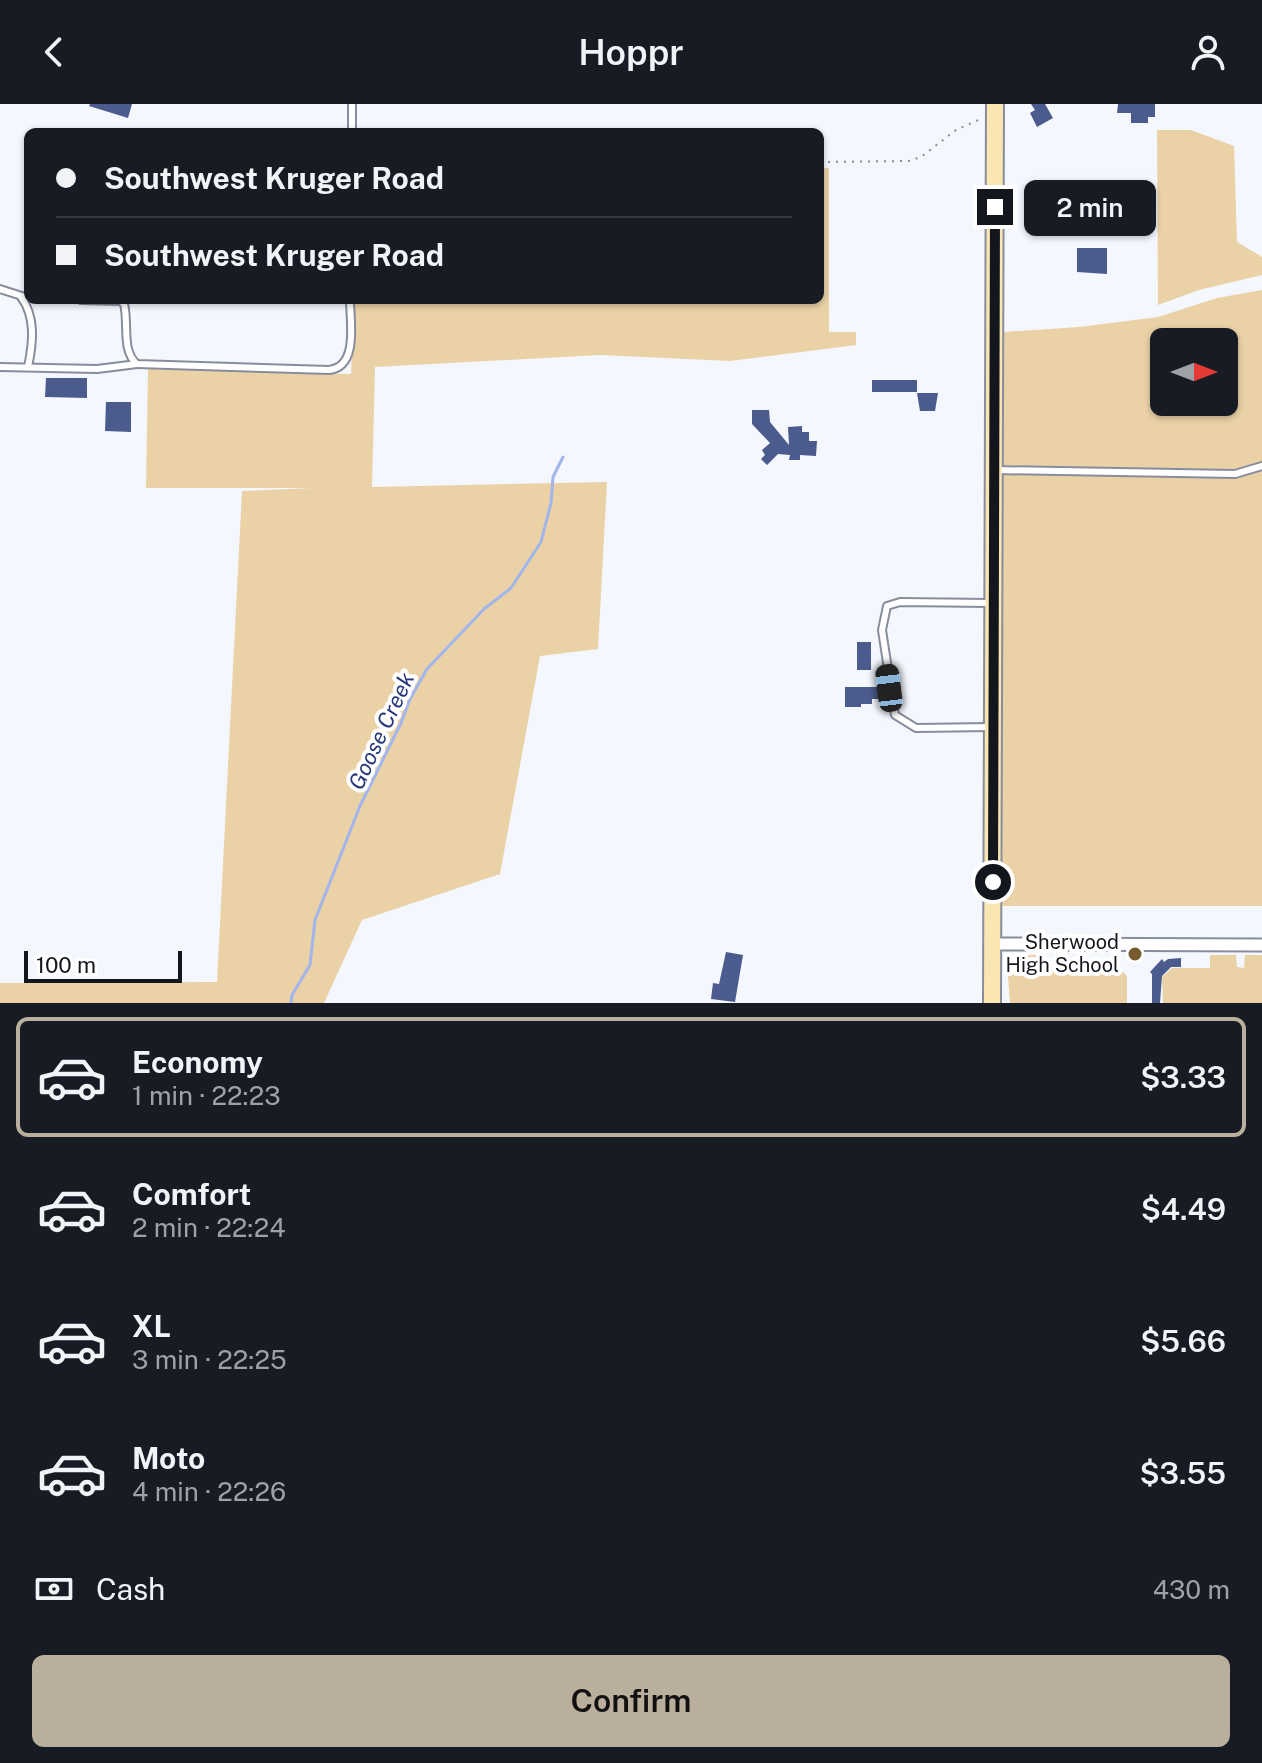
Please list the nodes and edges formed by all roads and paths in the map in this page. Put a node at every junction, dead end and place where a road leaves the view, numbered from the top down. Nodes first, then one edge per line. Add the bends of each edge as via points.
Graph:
1 (352, 104) edge
2 (995, 110) edge
3 (352, 128) edge
4 (824, 162) edge
5 (0, 289) edge
6 (24, 298) edge
7 (27, 304) edge
8 (122, 304) edge
9 (350, 304) edge
10 (137, 364) junction
11 (0, 367) edge
12 (28, 367) junction
13 (1262, 466) edge
14 (994, 470) junction
15 (994, 603) junction
16 (994, 727) junction
17 (993, 944) junction
18 (1262, 945) edge
19 (992, 1003) edge

1 - 3 lane
2 - 4 path via 909,161
2 - 14 street
5 - 6 lane
7 - 12 lane via 33,344
8 - 10 lane via 128,350
9 - 10 lane via 350,352 337,369
10 - 12 lane
11 - 12 lane
13 - 14 lane via 1235,474
14 - 15 street
15 - 16 street
15 - 16 lane via 900,602 887,606 882,630 895,715 916,728
16 - 17 street
17 - 18 street
17 - 19 street

